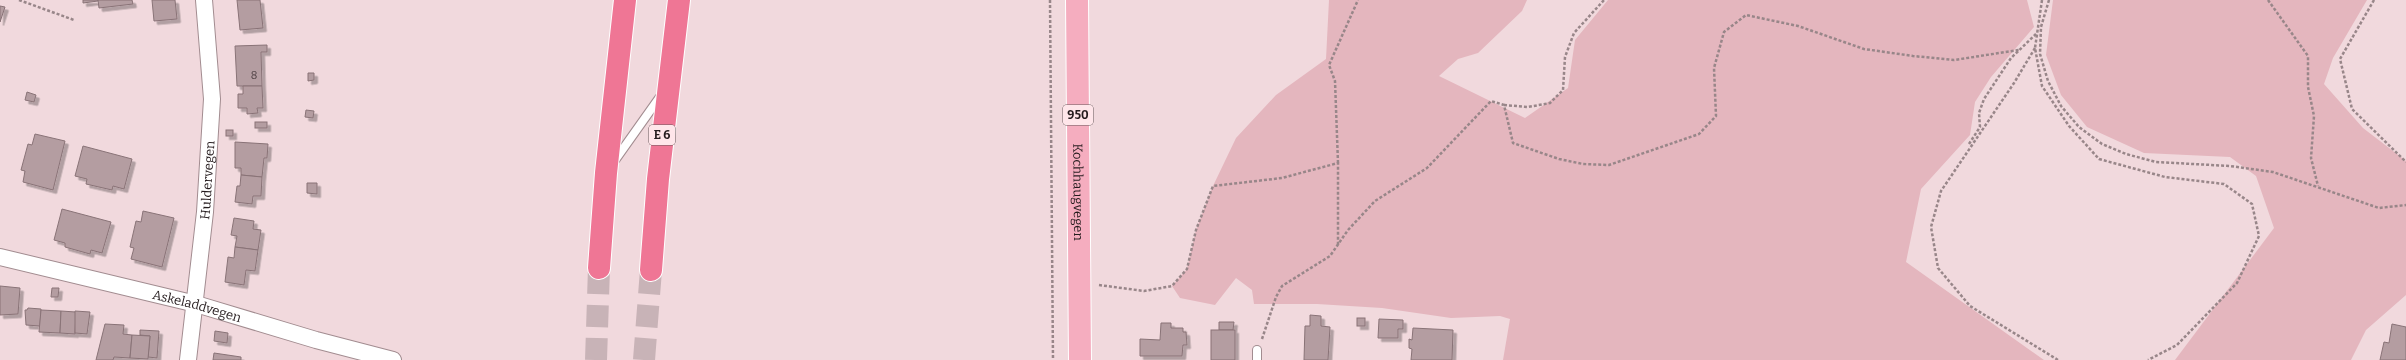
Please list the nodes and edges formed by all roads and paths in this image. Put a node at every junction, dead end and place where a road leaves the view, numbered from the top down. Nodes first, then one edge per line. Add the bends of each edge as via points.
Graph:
1 (19, 0) edge
2 (204, 0) edge
3 (625, 0) edge
4 (679, 0) edge
5 (1050, 0) edge
6 (1077, 0) edge
7 (1358, 0) edge
8 (1604, 0) edge
9 (2042, 0) edge
10 (2049, 0) edge
11 (2268, 0) edge
12 (2374, 0) edge
13 (74, 20) dead end
14 (2041, 30) junction
15 (2037, 33) junction
16 (2035, 48) junction
17 (2019, 50) junction
18 (668, 85) junction
19 (1504, 105) junction
20 (1969, 144) dead end
21 (2406, 162) edge
22 (1338, 163) junction
23 (606, 173) junction
24 (2318, 186) junction
25 (2406, 205) edge
26 (1338, 246) junction
27 (0, 257) edge
28 (599, 268) tunnel mouth
29 (651, 270) tunnel mouth
30 (1078, 284) junction
31 (196, 304) junction
32 (1257, 350) joint
33 (188, 360) edge
34 (393, 360) edge
35 (1053, 360) edge
36 (1080, 360) edge
37 (1257, 360) edge
38 (2058, 360) edge
39 (2148, 360) edge

1 - 13 path
2 - 31 street, Huldervegen via 212,99
3 - 23 highway
4 - 18 highway, E 6
5 - 35 path
6 - 30 main road, Kochhaugvegen / 950
7 - 22 path via 1329,65 1336,81
8 - 19 path via 1574,33 1565,57 1563,90 1550,103 1528,107
9 - 15 path
10 - 14 path
11 - 24 path via 2308,56 2308,87 2314,116 2311,158
12 - 21 path via 2340,59 2352,109
14 - 15 path
14 - 24 path via 2040,54 2048,81 2061,106 2079,127 2102,144 2156,162 2273,172
15 - 16 path
15 - 17 path
16 - 38 path via 1941,191 1931,227 1938,268 1970,306
16 - 39 path via 2042,86 2069,126 2099,159 2165,176 2224,184 2252,204 2259,236 2237,283 2178,345
17 - 19 path via 1954,60 1906,55 1864,49 1798,26 1746,15 1724,32 1714,68 1716,116 1699,134 1609,165 1583,164 1559,159 1513,143
17 - 20 path via 1984,99 1980,127
18 - 23 lane
18 - 29 highway, E 6
19 - 26 path via 1491,101 1427,168 1375,200 1348,230
22 - 26 path
22 - 30 path via 1282,178 1213,186 1196,230 1187,269 1172,286 1144,291
23 - 28 highway
24 - 25 path via 2379,208
26 - 32 path via 1330,256 1282,286
27 - 31 street, Askeladdvegen
30 - 36 main road, Kochhaugvegen / 950
31 - 33 street, Huldervegen
31 - 34 street, Askeladdvegen
32 - 37 lane

